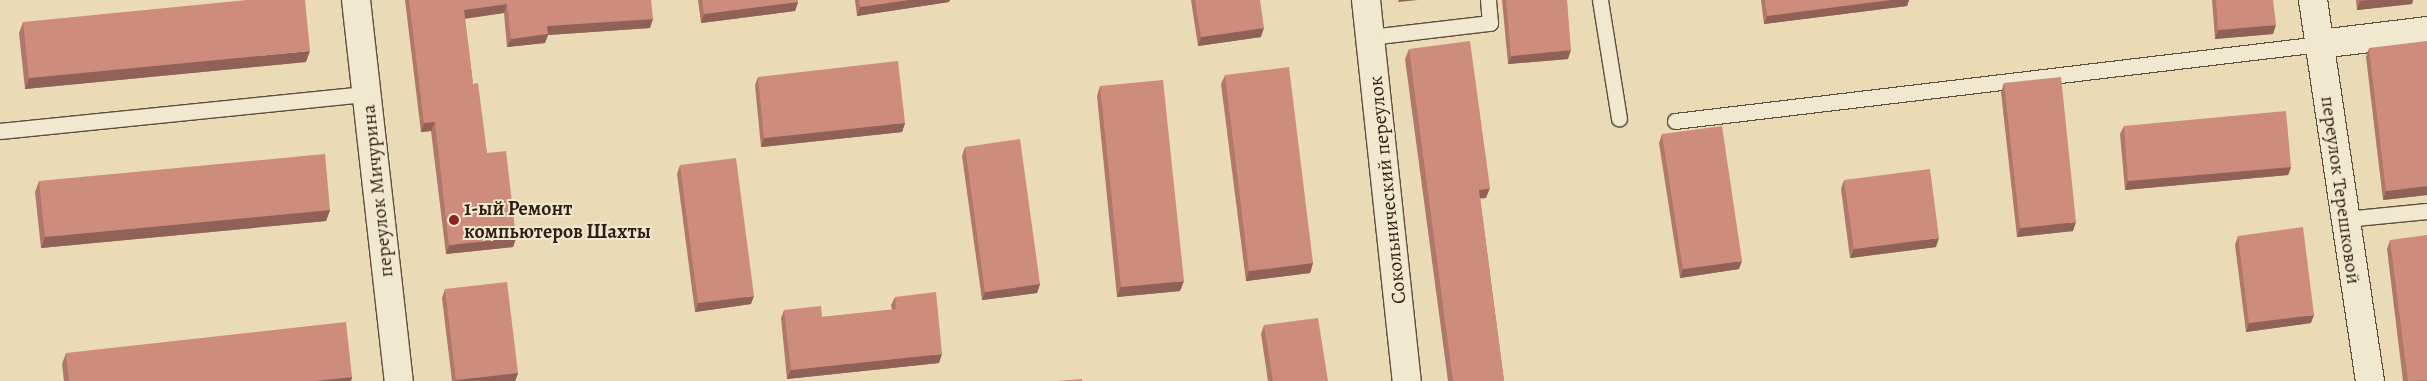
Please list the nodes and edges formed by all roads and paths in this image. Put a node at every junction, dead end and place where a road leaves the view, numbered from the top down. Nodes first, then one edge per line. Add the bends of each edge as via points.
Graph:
1 (356, 0) edge
2 (1366, 0) edge
3 (1488, 0) edge
4 (1600, 0) edge
5 (2313, 0) edge
6 (2427, 31) edge
7 (1370, 37) junction
8 (2320, 44) junction
9 (367, 94) junction
10 (1619, 118) dead end
11 (1674, 122) dead end
12 (0, 131) edge
13 (2427, 211) edge
14 (2345, 219) junction
15 (399, 381) edge
16 (1408, 381) edge
17 (2370, 381) edge

1 - 9 street, переулок Мичурина
2 - 7 street, Сокольнический переулок
3 - 7 lane via 1490,23
4 - 10 lane
5 - 8 street, переулок Терешковой
6 - 8 street
7 - 16 street, Сокольнический переулок
8 - 11 lane
8 - 14 street, переулок Терешковой
9 - 12 lane
9 - 15 street, переулок Мичурина
13 - 14 lane
14 - 17 street, переулок Терешковой

